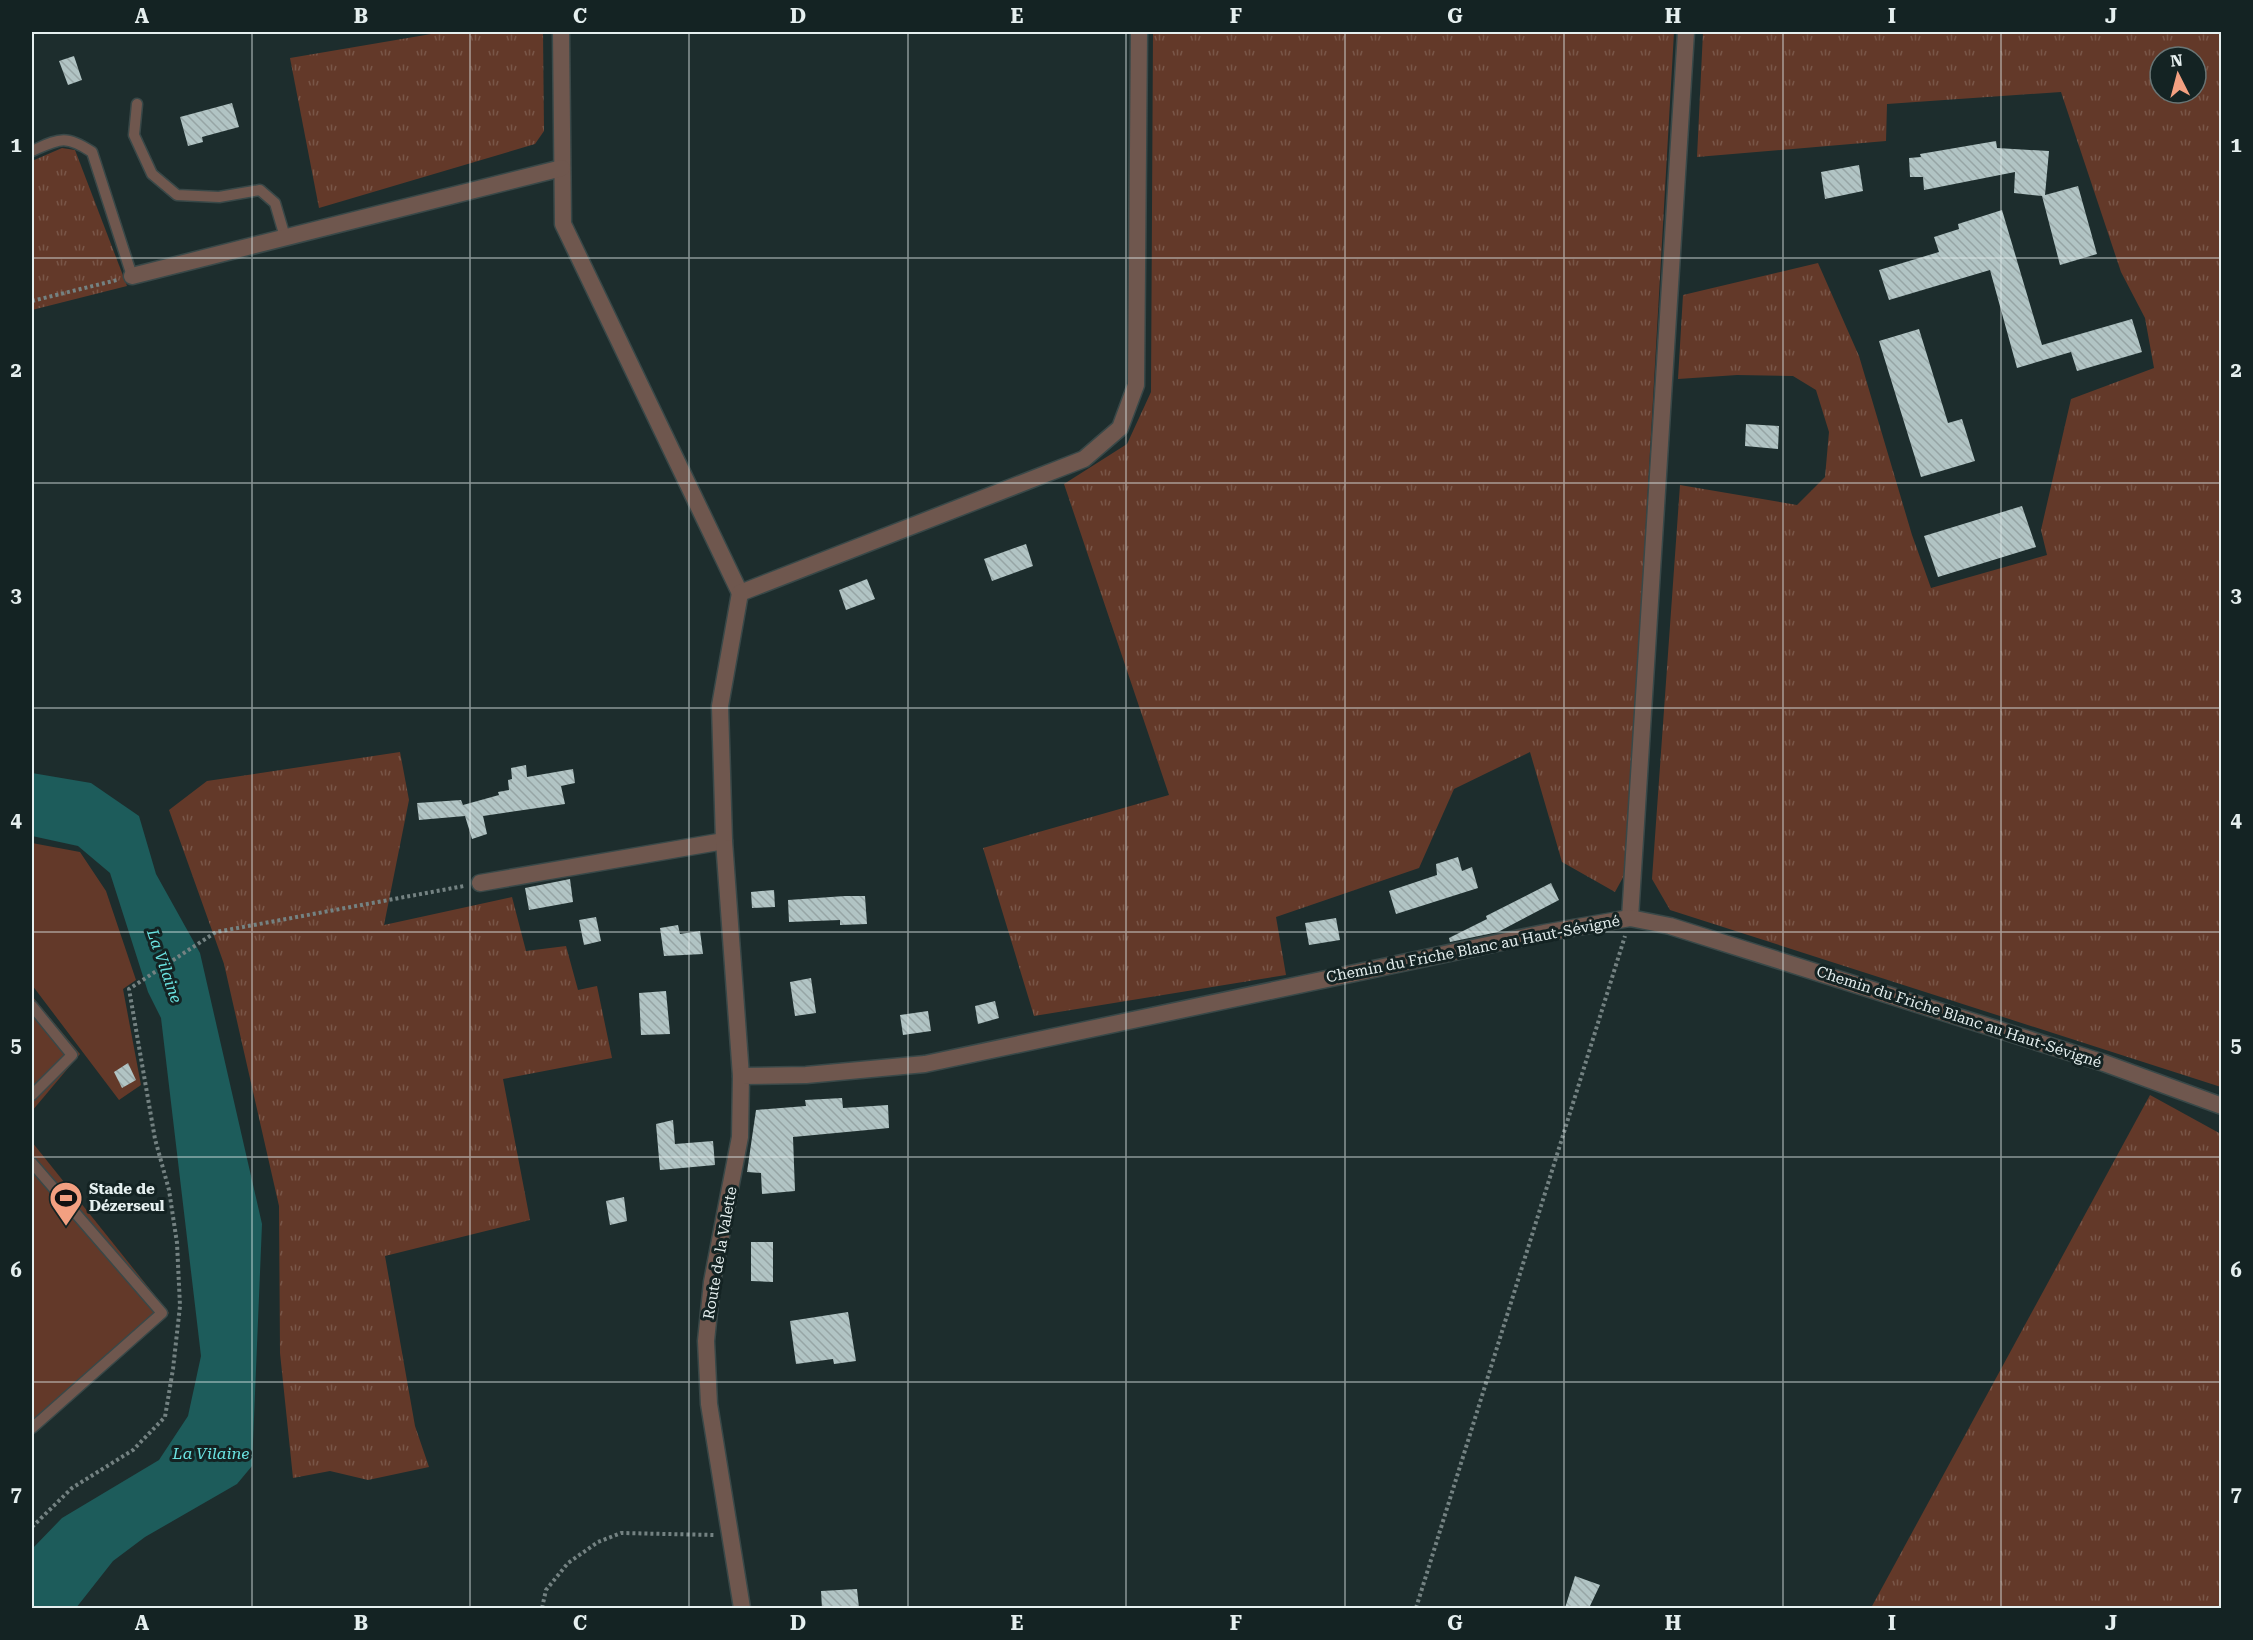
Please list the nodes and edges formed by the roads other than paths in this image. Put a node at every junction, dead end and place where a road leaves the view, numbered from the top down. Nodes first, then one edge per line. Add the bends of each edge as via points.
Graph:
1 (561, 32) edge
2 (1139, 32) edge
3 (1686, 32) edge
4 (137, 104) dead end
5 (32, 152) edge
6 (562, 168) junction
7 (285, 237) junction
8 (132, 276) joint
9 (740, 593) junction
10 (724, 841) junction
11 (480, 883) road end
12 (1630, 918) junction
13 (32, 1006) edge
14 (741, 1076) junction
15 (32, 1095) edge
16 (2222, 1106) edge
17 (32, 1163) edge
18 (32, 1428) edge
19 (742, 1608) edge

1 - 6 street
2 - 9 street via 1136,385 1120,428 1084,459
3 - 12 street
4 - 7 lane via 134,135 152,174 177,195 219,197 260,190 275,203
5 - 8 lane via 59,139 75,140 92,152
6 - 7 street
6 - 9 street via 563,224
7 - 8 street
9 - 10 street, Route de la Valette via 720,706
10 - 11 street
10 - 14 street, Route de la Valette
12 - 14 street, Chemin du Friche Blanc au Haut-Sévigné via 925,1064 806,1075
12 - 16 street, Chemin du Friche Blanc au Haut-Sévigné via 1670,926 2104,1063
13 - 15 lane via 72,1054
14 - 19 street, Route de la Valette via 741,1137 712,1282 706,1341 709,1404
17 - 18 lane via 162,1313

